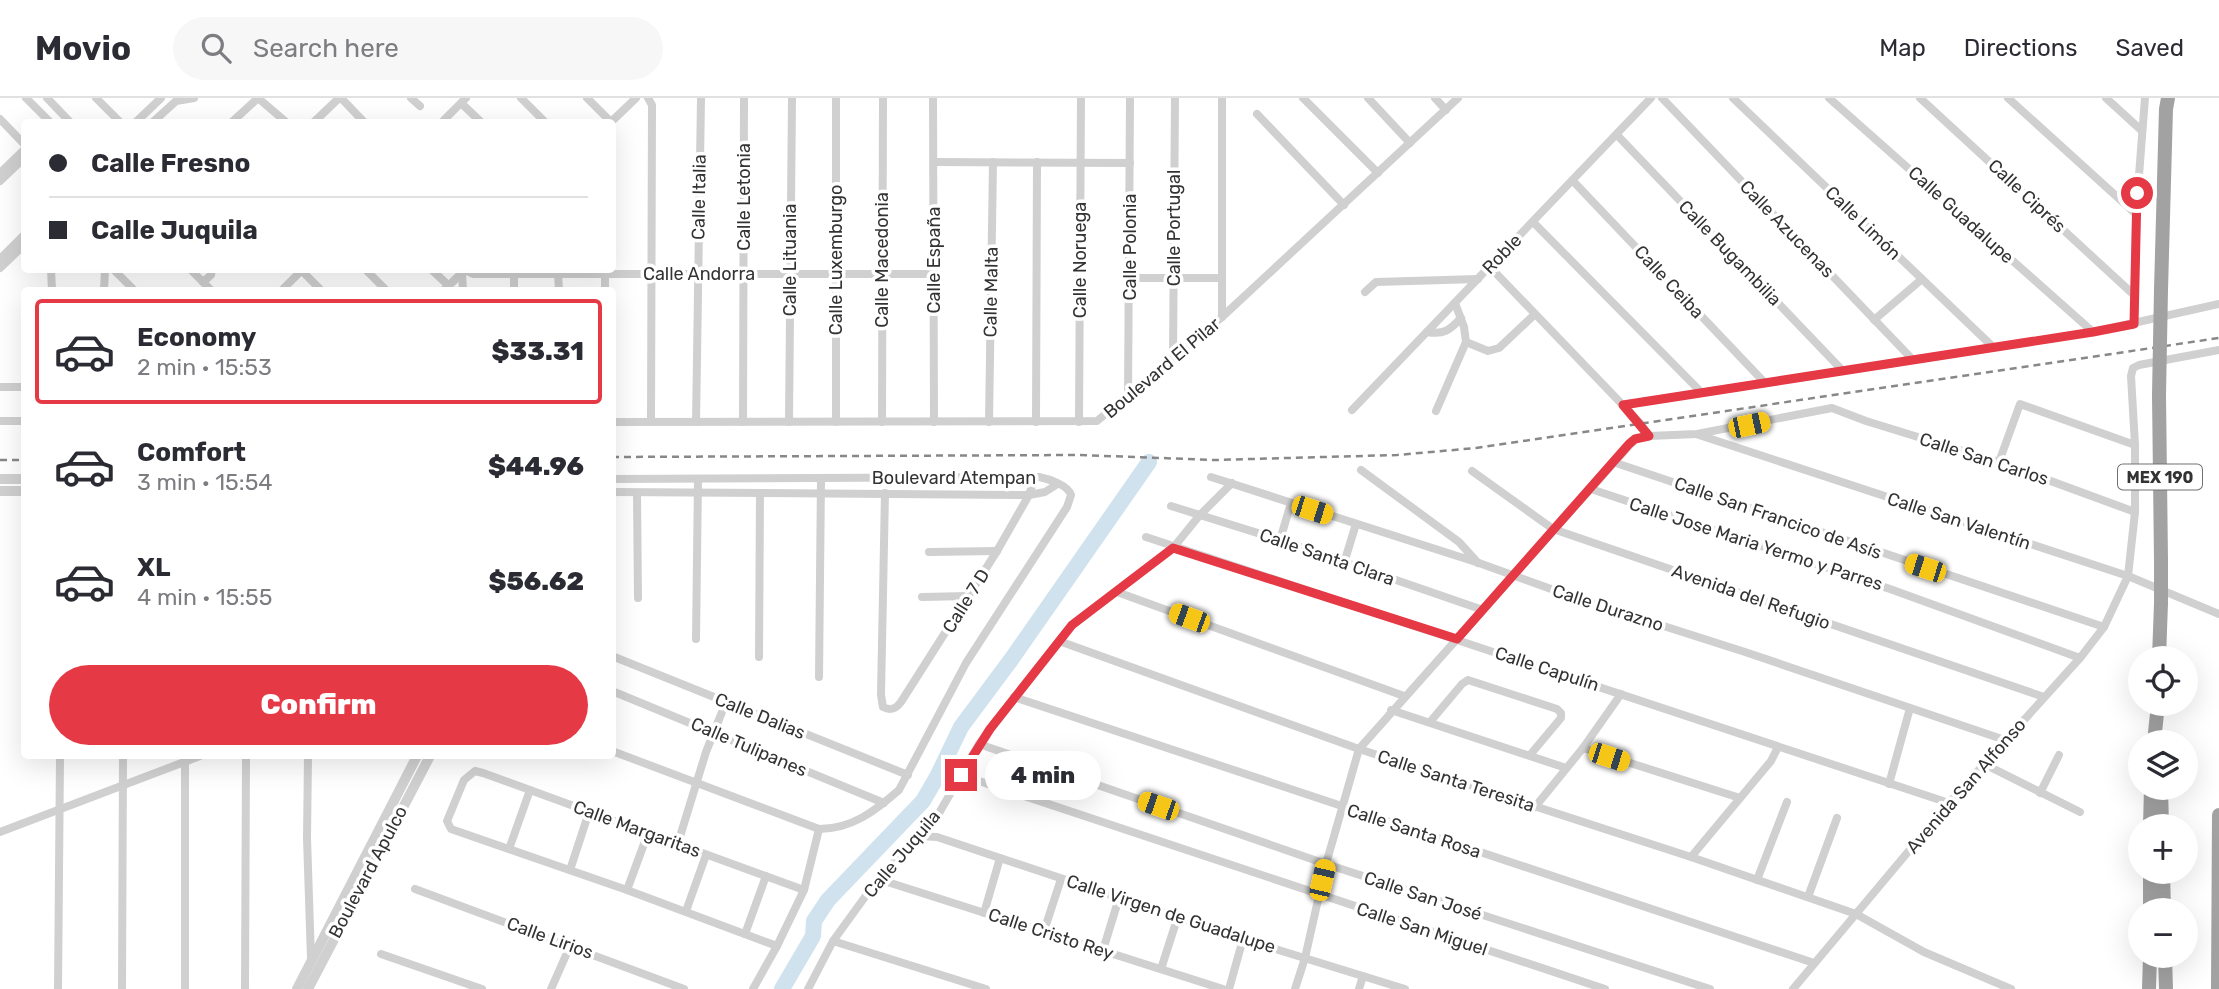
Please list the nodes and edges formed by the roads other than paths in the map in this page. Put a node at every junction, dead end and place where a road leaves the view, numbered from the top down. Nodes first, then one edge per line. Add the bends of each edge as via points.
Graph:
1 (26, 98) edge
2 (47, 98) edge
3 (96, 98) edge
4 (161, 98) edge
5 (194, 98) edge
6 (258, 98) edge
7 (340, 98) edge
8 (411, 98) edge
9 (521, 98) edge
10 (587, 98) edge
11 (635, 98) edge
12 (648, 98) edge
13 (701, 98) edge
14 (744, 98) edge
15 (792, 98) edge
16 (836, 98) edge
17 (883, 98) edge
18 (933, 98) edge
19 (1081, 98) edge
20 (1130, 98) edge
21 (1175, 98) edge
22 (1222, 98) edge
23 (1304, 98) edge
24 (1368, 98) edge
25 (1434, 98) edge
26 (1458, 98) edge
27 (1651, 98) edge
28 (1662, 98) edge
29 (1732, 98) edge
30 (1829, 98) edge
31 (1920, 98) edge
32 (2008, 98) edge
33 (2106, 98) edge
34 (2145, 98) edge
35 (2168, 98) edge
36 (175, 99) edge
37 (463, 100) edge
38 (420, 106) dead end
39 (1446, 110) junction
40 (1257, 114) dead end
41 (0, 119) edge
42 (48, 119) edge
43 (65, 119) edge
44 (117, 119) edge
45 (139, 119) edge
46 (156, 119) edge
47 (235, 119) edge
48 (282, 119) edge
49 (317, 119) edge
50 (361, 119) edge
51 (445, 119) edge
52 (479, 119) edge
53 (542, 119) edge
54 (608, 119) edge
55 (614, 119) edge
56 (2141, 130) junction
57 (1617, 135) junction
58 (21, 141) edge
59 (1410, 143) junction
60 (21, 152) edge
61 (21, 161) edge
62 (934, 162) junction
63 (993, 162) junction
64 (1037, 162) junction
65 (1081, 163) junction
66 (1130, 163) junction
67 (0, 173) edge
68 (1378, 173) junction
69 (0, 181) edge
70 (1573, 181) junction
71 (1344, 205) junction
72 (2136, 214) junction
73 (1533, 222) junction
74 (21, 238) edge
75 (21, 247) edge
76 (0, 259) edge
77 (1490, 267) junction
78 (0, 268) edge
79 (117, 273) edge
80 (194, 273) edge
81 (210, 273) edge
82 (299, 273) edge
83 (305, 273) edge
84 (369, 273) edge
85 (434, 273) edge
86 (462, 273) edge
87 (470, 273) edge
88 (514, 274) junction
89 (558, 274) junction
90 (605, 274) junction
91 (652, 274) junction
92 (698, 274) junction
93 (743, 274) junction
94 (790, 274) junction
95 (836, 274) junction
96 (882, 274) junction
97 (934, 274) junction
98 (1131, 278) junction
99 (1174, 278) junction
100 (1222, 278) junction
101 (1478, 279) junction
102 (1922, 279) junction
103 (203, 282) junction
104 (131, 287) edge
105 (208, 287) edge
106 (285, 287) edge
107 (318, 287) edge
108 (383, 287) edge
109 (446, 287) edge
110 (448, 287) edge
111 (514, 287) edge
112 (559, 287) edge
113 (606, 287) edge
114 (1365, 292) dead end
115 (2134, 295) junction
116 (1455, 303) junction
117 (2219, 304) edge
118 (1535, 314) junction
119 (1222, 317) junction
120 (1461, 318) junction
121 (1874, 320) junction
122 (2134, 324) junction
123 (1427, 332) junction
124 (2093, 332) junction
125 (1466, 342) junction
126 (1993, 347) junction
127 (2219, 350) edge
128 (1174, 359) junction
129 (1913, 360) junction
130 (1843, 371) junction
131 (1765, 383) junction
132 (0, 387) edge
133 (21, 387) edge
134 (1702, 393) junction
135 (1128, 397) junction
136 (1623, 405) junction
137 (1352, 410) dead end
138 (1436, 411) dead end
139 (0, 421) edge
140 (21, 421) edge
141 (616, 422) edge
142 (651, 422) junction
143 (696, 422) junction
144 (743, 422) junction
145 (789, 422) junction
146 (836, 422) junction
147 (882, 422) junction
148 (934, 422) junction
149 (989, 422) junction
150 (1036, 422) junction
151 (1079, 422) junction
152 (1697, 434) junction
153 (1649, 436) junction
154 (2135, 445) junction
155 (1613, 462) junction
156 (1999, 462) junction
157 (1361, 470) dead end
158 (1472, 471) dead end
159 (1035, 477) junction
160 (1211, 477) dead end
161 (21, 478) edge
162 (821, 478) junction
163 (0, 479) edge
164 (616, 479) edge
165 (698, 479) junction
166 (1232, 483) junction
167 (1056, 485) junction
168 (1591, 489) junction
169 (0, 491) edge
170 (21, 491) edge
171 (616, 492) edge
172 (697, 492) junction
173 (821, 492) junction
174 (637, 493) junction
175 (760, 493) junction
176 (885, 493) junction
177 (1029, 495) junction
178 (1291, 503) junction
179 (1171, 506) dead end
180 (2135, 512) junction
181 (1199, 516) junction
182 (1356, 524) junction
183 (1553, 529) junction
184 (1146, 537) dead end
185 (1280, 540) junction
186 (1173, 548) junction
187 (997, 551) junction
188 (929, 552) dead end
189 (1344, 563) junction
190 (1479, 563) junction
191 (2128, 576) junction
192 (1514, 577) junction
193 (1117, 592) junction
194 (968, 596) junction
195 (922, 597) dead end
196 (638, 598) dead end
197 (1483, 610) junction
198 (2219, 614) edge
199 (2104, 627) junction
200 (695, 639) dead end
201 (1457, 639) junction
202 (1059, 641) junction
203 (2160, 646) edge
204 (759, 657) dead end
205 (616, 658) edge
206 (2080, 658) junction
207 (819, 677) dead end
208 (616, 693) edge
209 (1621, 694) junction
210 (1404, 696) junction
211 (1014, 697) junction
212 (2044, 697) junction
213 (726, 702) junction
214 (1910, 708) junction
215 (1391, 710) junction
216 (1430, 722) junction
217 (714, 732) junction
218 (2005, 740) junction
219 (979, 744) junction
220 (1778, 747) junction
221 (1583, 748) junction
222 (1359, 749) junction
223 (616, 752) edge
224 (1530, 755) junction
225 (2059, 755) dead end
226 (60, 759) edge
227 (122, 759) edge
228 (185, 759) edge
229 (246, 759) edge
230 (308, 759) edge
231 (415, 759) edge
232 (428, 759) edge
233 (1984, 765) junction
234 (1566, 768) junction
235 (908, 775) junction
236 (961, 775) junction
237 (697, 782) junction
238 (1889, 784) junction
239 (122, 786) junction
240 (530, 790) junction
241 (2040, 793) junction
242 (1740, 798) junction
243 (1787, 802) dead end
244 (884, 803) junction
245 (1949, 803) junction
246 (1535, 807) junction
247 (1341, 808) junction
248 (58, 810) junction
249 (589, 812) junction
250 (2080, 812) dead end
251 (2219, 815) edge
252 (1837, 818) dead end
253 (934, 820) junction
254 (819, 829) junction
255 (0, 832) edge
256 (648, 833) junction
257 (919, 836) junction
258 (937, 837) junction
259 (678, 843) junction
260 (509, 849) junction
261 (706, 855) junction
262 (1691, 857) junction
263 (1000, 858) junction
264 (1326, 864) junction
265 (570, 870) junction
266 (766, 876) junction
267 (2218, 878) edge
268 (878, 879) junction
269 (1061, 879) junction
270 (1757, 880) junction
271 (415, 889) dead end
272 (627, 890) junction
273 (804, 890) junction
274 (1319, 895) junction
275 (1808, 897) junction
276 (1119, 898) junction
277 (686, 911) junction
278 (984, 913) junction
279 (1856, 914) junction
280 (1178, 916) junction
281 (1044, 931) junction
282 (745, 934) junction
283 (2218, 935) edge
284 (1243, 939) junction
285 (833, 941) junction
286 (570, 946) junction
287 (777, 946) junction
288 (1103, 950) junction
289 (381, 954) dead end
290 (1305, 958) junction
291 (311, 961) junction
292 (1814, 962) junction
293 (1161, 968) junction
294 (2150, 968) edge
295 (2165, 968) edge
296 (1363, 975) junction
297 (313, 978) junction
298 (58, 989) edge
299 (122, 989) edge
300 (185, 989) edge
301 (245, 989) edge
302 (297, 989) edge
303 (308, 989) edge
304 (482, 989) edge
305 (551, 989) edge
306 (684, 989) edge
307 (752, 989) edge
308 (808, 989) edge
309 (986, 989) edge
310 (1223, 989) edge
311 (1229, 989) edge
312 (1295, 989) edge
313 (1359, 989) edge
314 (1405, 989) edge
315 (1605, 989) edge
316 (1710, 989) edge
317 (1793, 989) edge
318 (2011, 989) edge
319 (2150, 989) edge
320 (2166, 989) edge
321 (2218, 989) edge

1 - 42 street
2 - 43 street
3 - 44 street
4 - 45 street
5 - 36 street
6 - 47 street
6 - 48 street
7 - 49 street
7 - 50 street
8 - 38 street
9 - 53 street
10 - 54 street
11 - 55 street
12 - 91 street via 652,105
13 - 92 street, Calle Italia
14 - 93 street, Calle Letonia
15 - 94 street, Calle Lituania
16 - 95 street, Calle Luxemburgo
17 - 96 street, Calle Macedonia
18 - 62 street, Calle España
19 - 65 street, Calle Noruega
20 - 66 street, Calle Polonia
21 - 99 street, Calle Portugal
22 - 100 street
23 - 68 street
24 - 59 street
25 - 39 street
26 - 39 street, Boulevard El Pilar
27 - 57 street, Roble
28 - 121 street, Calle Azucenas
29 - 102 street, Calle Limón
30 - 124 street, Calle Guadalupe
31 - 115 street, Calle Ciprés
32 - 72 street
33 - 56 street
34 - 56 street
35 - 203 highway, MEX 190, bridge via 2159,395
36 - 46 street
37 - 51 street
37 - 52 street
39 - 59 street, Boulevard El Pilar
40 - 71 street
41 - 58 street
56 - 72 street
57 - 70 street, Roble
57 - 130 street, Calle Bugambilia
59 - 68 street, Boulevard El Pilar
60 - 67 street
61 - 69 street
62 - 63 street
62 - 97 street, Calle España
63 - 64 street
63 - 149 street, Calle Malta
64 - 65 street
64 - 150 street
65 - 66 street
65 - 151 street, Calle Noruega
66 - 98 street, Calle Polonia
68 - 71 street, Boulevard El Pilar
70 - 73 street, Roble
70 - 131 street, Calle Ceiba
71 - 119 street, Boulevard El Pilar
72 - 115 street
73 - 77 street, Roble
73 - 134 street
74 - 76 street
75 - 78 street
77 - 101 street, Roble
77 - 118 street
79 - 104 street
80 - 103 street
81 - 103 street
82 - 106 street
83 - 107 street
84 - 108 street
85 - 109 street
86 - 110 street
87 - 88 street, Calle Andorra
88 - 89 street, Calle Andorra
88 - 111 street
89 - 90 street, Calle Andorra
89 - 112 street
90 - 91 street, Calle Andorra
90 - 113 street
91 - 92 street, Calle Andorra
91 - 142 street
92 - 93 street, Calle Andorra
92 - 143 street, Calle Italia
93 - 94 street, Calle Andorra
93 - 144 street, Calle Letonia
94 - 95 street, Calle Andorra
94 - 145 street, Calle Lituania
95 - 96 street, Calle Andorra
95 - 146 street, Calle Luxemburgo
96 - 97 street, Calle Andorra
96 - 147 street, Calle Macedonia
97 - 148 street, Calle España
98 - 99 street
98 - 135 street, Calle Polonia
99 - 100 street
99 - 128 street, Calle Portugal
100 - 119 street
101 - 114 street via 1376,282
101 - 116 street, Roble
102 - 121 street
102 - 126 street, Calle Limón
103 - 105 street
115 - 122 street
116 - 120 street
116 - 123 street, Roble
117 - 122 street
118 - 125 street via 1499,348 1488,351
118 - 136 street
119 - 128 street, Boulevard El Pilar
120 - 123 street via 1440,335
120 - 125 street
121 - 129 street, Calle Azucenas
122 - 124 street
123 - 137 street, Roble
124 - 126 street
125 - 138 street
126 - 129 street
127 - 154 street, Avenida San Alfonso via 2133,368
128 - 135 street, Boulevard El Pilar
129 - 130 street
130 - 131 street
131 - 134 street
132 - 133 street
134 - 136 street
135 - 151 street, Boulevard El Pilar via 1103,419
136 - 153 street
139 - 140 street
141 - 142 street, Boulevard El Pilar
142 - 143 street, Boulevard El Pilar
143 - 144 street, Boulevard El Pilar
144 - 145 street, Boulevard El Pilar
145 - 146 street, Boulevard El Pilar
146 - 147 street, Boulevard El Pilar
147 - 148 street, Boulevard El Pilar
148 - 149 street, Boulevard El Pilar
149 - 150 street, Boulevard El Pilar
150 - 151 street, Boulevard El Pilar
152 - 153 street
152 - 156 street, Calle San Carlos via 1832,408
152 - 191 street, Calle San Valentín
153 - 155 street via 1635,439
154 - 156 street via 2020,404
154 - 180 street, Avenida San Alfonso
155 - 168 street
155 - 199 street, Calle San Francico de Asís
156 - 180 street, Calle San Carlos
157 - 190 street
158 - 183 street, Avenida del Refugio
159 - 162 street, Boulevard Atempan
159 - 167 street, Boulevard Atempan
159 - 177 street, Calle 7 D
160 - 166 street, Calle Durazno
161 - 163 street
162 - 165 street, Boulevard Atempan
162 - 173 street
164 - 165 street, Boulevard Atempan
165 - 172 street
166 - 178 street, Calle Durazno
166 - 181 street, Calle Juquila
167 - 177 street, Boulevard Atempan
167 - 235 street via 1069,489 1067,507 966,663
168 - 183 street
168 - 206 street, Calle Jose Maria Yermo y Parres
169 - 170 street
171 - 174 street, Boulevard Atempan
172 - 174 street, Boulevard Atempan
172 - 175 street, Boulevard Atempan
172 - 200 street
173 - 175 street, Boulevard Atempan
173 - 176 street, Boulevard Atempan
173 - 207 street
174 - 196 street
175 - 204 street
176 - 177 street, Boulevard Atempan
176 - 194 street, Calle 7 D via 883,707 898,707
177 - 187 street, Calle 7 D
178 - 182 street, Calle Durazno
178 - 185 street
179 - 181 street, Calle Santa Clara
180 - 191 street, Avenida San Alfonso
181 - 185 street, Calle Santa Clara
181 - 186 street, Calle Juquila
182 - 189 street
182 - 190 street, Calle Durazno
183 - 192 street
183 - 212 street, Avenida del Refugio
184 - 186 street, Calle Capulín
185 - 189 street, Calle Santa Clara
186 - 193 street, Calle Juquila
186 - 201 street, Calle Capulín
187 - 188 street
187 - 194 street, Calle 7 D
189 - 197 street, Calle Santa Clara
190 - 192 street, Calle Durazno
191 - 198 street, Calle San Valentín
191 - 199 street, Avenida San Alfonso
192 - 197 street
192 - 214 street, Calle Durazno
193 - 202 street, Calle Juquila via 1072,625
193 - 210 street
194 - 195 street
197 - 201 street
199 - 206 street, Avenida San Alfonso
201 - 209 street, Calle Capulín
201 - 210 street
202 - 211 street, Calle Juquila
202 - 222 street, Calle Santa Teresita
205 - 213 street, Calle Dalias
206 - 212 street, Avenida San Alfonso
208 - 217 street, Calle Tulipanes
209 - 220 street, Calle Capulín
209 - 221 street
210 - 215 street
211 - 219 street, Calle Juquila
211 - 247 street, Calle Santa Rosa
212 - 218 street, Avenida San Alfonso
213 - 217 street
213 - 235 street, Calle Dalias
214 - 218 street, Calle Durazno
214 - 238 street
215 - 216 street
215 - 222 street
216 - 224 street
216 - 224 street via 1468,680 1557,709 1561,718
217 - 237 street
217 - 244 street, Calle Tulipanes
218 - 233 street, Avenida San Alfonso
219 - 236 street, Calle Juquila
219 - 264 street, Calle San José
220 - 238 street, Calle Capulín
220 - 242 street
221 - 234 street
221 - 242 street
222 - 246 street, Calle Santa Teresita
222 - 247 street
223 - 237 street
224 - 234 street
225 - 241 street
226 - 248 street
227 - 239 street
228 - 239 street
228 - 300 street
229 - 301 street
230 - 291 street
231 - 291 street, Boulevard Apulco
232 - 297 street, Boulevard Apulco
233 - 241 street
233 - 245 street, Avenida San Alfonso
234 - 246 street
235 - 244 street
236 - 253 street, Calle Juquila
236 - 274 street, Calle San Miguel
237 - 254 street
237 - 259 street
238 - 245 street, Calle Capulín
239 - 248 street
239 - 299 street
240 - 249 street, Calle Margaritas
240 - 260 street
240 - 260 street, Calle Margaritas via 470,773 447,824
241 - 250 street
242 - 262 street
243 - 270 street
244 - 254 street via 853,823
245 - 279 street, Avenida San Alfonso
246 - 262 street, Calle Santa Teresita
247 - 264 street
247 - 292 street, Calle Santa Rosa
248 - 255 street
248 - 298 street
249 - 256 street, Calle Margaritas
249 - 265 street
251 - 267 highway
252 - 275 street
253 - 257 street, Calle Juquila
253 - 258 street
254 - 273 street
256 - 259 street, Calle Margaritas
256 - 272 street
257 - 258 street, Calle Virgen de Guadalupe
257 - 268 street, Calle Juquila
258 - 263 street, Calle Virgen de Guadalupe
259 - 261 street, Calle Margaritas
260 - 265 street
261 - 266 street, Calle Margaritas
261 - 277 street
262 - 270 street, Calle Santa Teresita
263 - 269 street, Calle Virgen de Guadalupe
263 - 278 street
264 - 274 street
264 - 316 street, Calle San José
265 - 272 street
266 - 273 street, Calle Margaritas
266 - 282 street
267 - 283 highway
268 - 278 street, Calle Cristo Rey
268 - 285 street, Calle Juquila
269 - 276 street, Calle Virgen de Guadalupe
269 - 281 street
270 - 275 street, Calle Santa Teresita
271 - 286 street, Calle Lirios
272 - 277 street
273 - 287 street
274 - 290 street
274 - 315 street, Calle San Miguel
275 - 279 street, Calle Santa Teresita
276 - 280 street, Calle Virgen de Guadalupe
276 - 288 street
277 - 282 street
278 - 281 street, Calle Cristo Rey
279 - 292 street, Avenida San Alfonso
279 - 318 street, Calle Santa Teresita via 1924,952
280 - 284 street, Calle Virgen de Guadalupe
280 - 293 street
281 - 288 street, Calle Cristo Rey
282 - 287 street
283 - 321 highway
284 - 290 street, Calle Virgen de Guadalupe
284 - 311 street
285 - 308 street, Calle Juquila
285 - 309 street
286 - 305 street
286 - 306 street, Calle Lirios
287 - 307 street
288 - 293 street, Calle Cristo Rey
289 - 304 street
290 - 296 street, Calle Virgen de Guadalupe
290 - 312 street
291 - 297 street
291 - 302 street, Boulevard Apulco
292 - 317 street, Avenida San Alfonso
293 - 310 street, Calle Cristo Rey
294 - 319 highway
295 - 320 highway
296 - 313 street
296 - 314 street, Calle Virgen de Guadalupe
297 - 303 street, Boulevard Apulco

